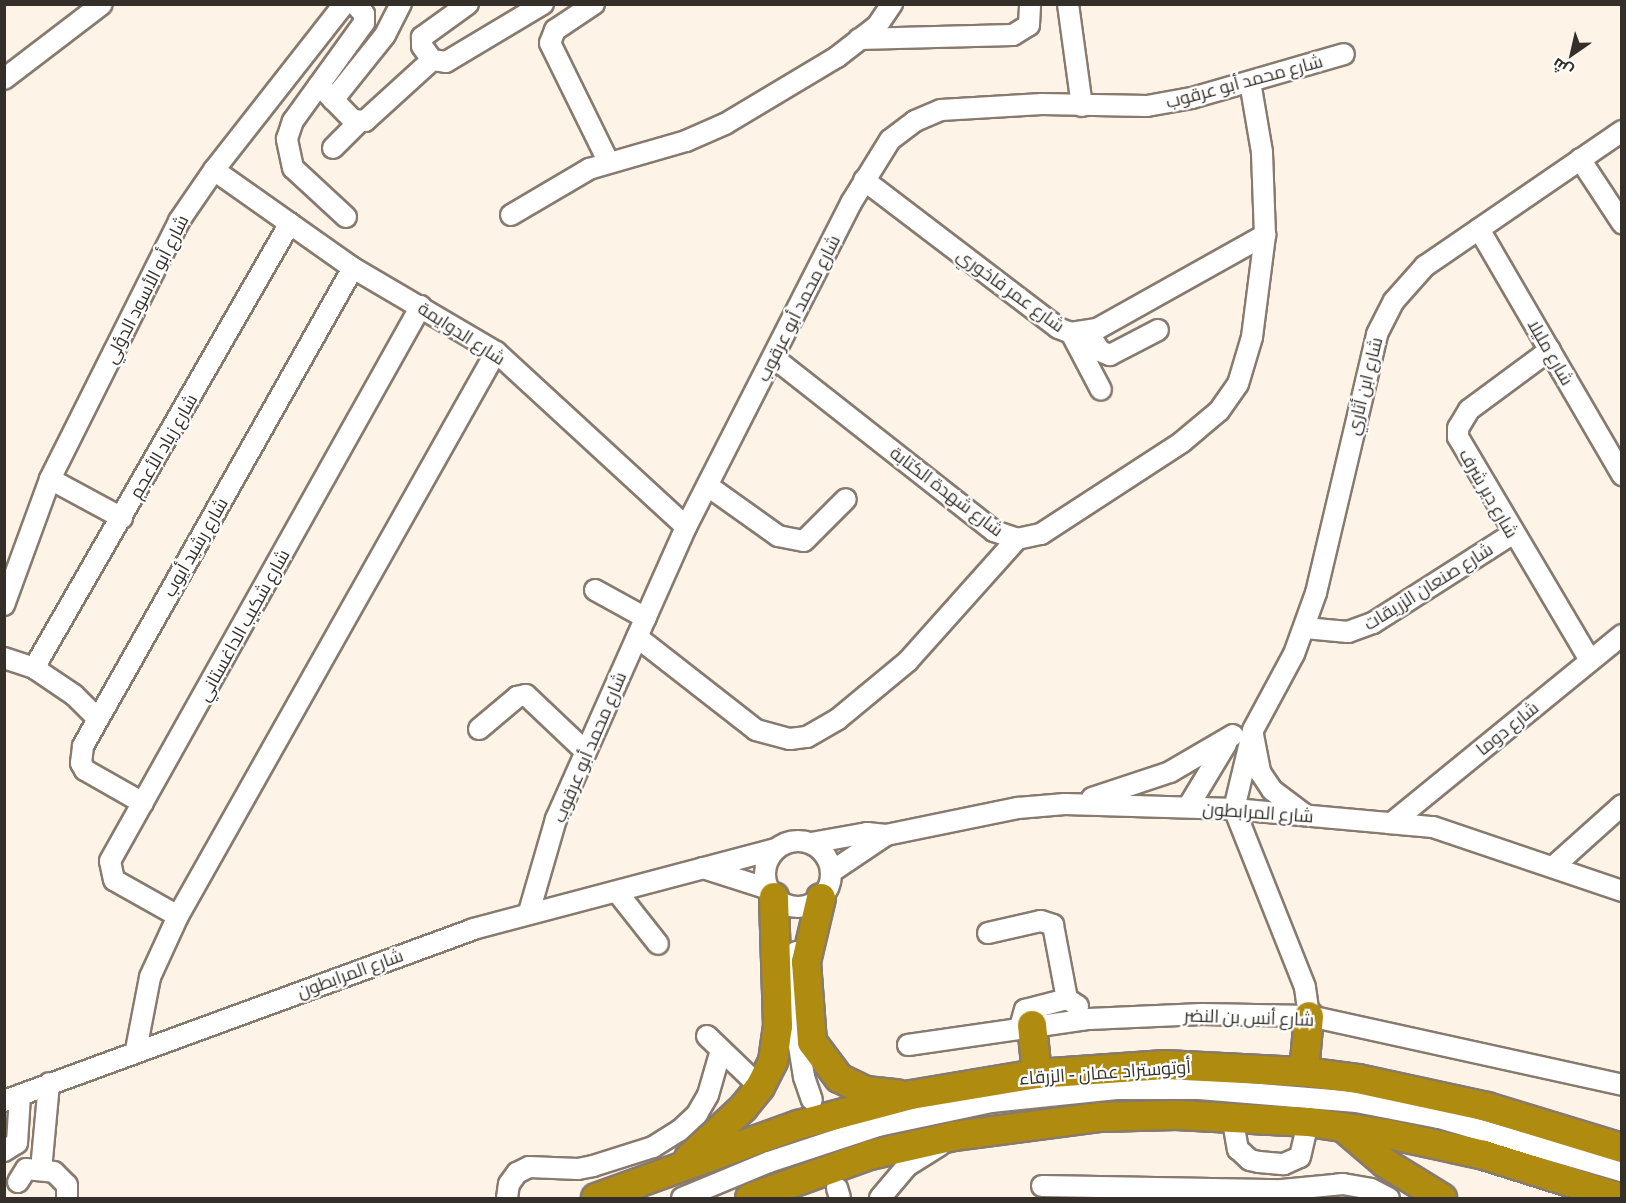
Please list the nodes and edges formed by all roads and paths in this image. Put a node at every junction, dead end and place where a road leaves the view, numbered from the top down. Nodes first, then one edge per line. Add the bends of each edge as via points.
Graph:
1 (102, 4) edge
2 (344, 4) edge
3 (355, 4) edge
4 (468, 4) edge
5 (543, 4) edge
6 (551, 4) edge
7 (594, 4) edge
8 (892, 4) edge
9 (1030, 4) edge
10 (1074, 6) edge
11 (402, 7) edge
12 (562, 24) junction
13 (859, 39) junction
14 (1344, 54) dead end
15 (432, 60) junction
16 (4, 79) edge
17 (1250, 82) junction
18 (319, 86) junction
19 (333, 100) junction
20 (1082, 106) junction
21 (359, 122) junction
22 (1622, 131) edge
23 (333, 148) dead end
24 (1580, 159) junction
25 (608, 161) junction
26 (214, 170) junction
27 (864, 180) junction
28 (511, 215) dead end
29 (346, 218) dead end
30 (290, 223) junction
31 (1622, 223) edge
32 (1479, 229) junction
33 (1265, 235) junction
34 (353, 268) junction
35 (421, 306) junction
36 (1158, 330) dead end
37 (1079, 332) junction
38 (1550, 350) junction
39 (496, 351) junction
40 (774, 358) junction
41 (1101, 390) dead end
42 (1622, 475) edge
43 (50, 479) junction
44 (708, 486) junction
45 (846, 499) dead end
46 (122, 518) junction
47 (686, 528) junction
48 (1512, 534) junction
49 (1017, 539) junction
50 (595, 590) dead end
51 (4, 605) edge
52 (646, 618) junction
53 (1305, 628) junction
54 (1622, 635) edge
55 (637, 637) junction
56 (4, 658) edge
57 (1590, 660) junction
58 (34, 668) junction
59 (1262, 708) junction
60 (98, 719) junction
61 (479, 729) dead end
62 (1253, 730) junction
63 (1233, 735) junction
64 (585, 751) junction
65 (143, 803) junction
66 (1065, 804) junction
67 (1622, 805) edge
68 (1188, 807) junction
69 (1234, 809) junction
70 (1306, 815) junction
71 (1393, 822) junction
72 (886, 835) junction
73 (811, 843) junction
74 (776, 849) junction
75 (1553, 867) junction
76 (703, 868) junction
77 (822, 891) junction
78 (1622, 891) edge
79 (616, 892) junction
80 (774, 895) junction
81 (529, 912) junction
82 (178, 916) junction
83 (988, 933) dead end
84 (658, 944) dead end
85 (794, 961) junction
86 (1067, 999) junction
87 (1309, 1016) junction
88 (1089, 1019) junction
89 (1026, 1026) junction
90 (706, 1036) dead end
91 (908, 1045) dead end
92 (136, 1050) junction
93 (721, 1050) junction
94 (1304, 1072) junction
95 (1037, 1074) junction
96 (49, 1083) junction
97 (1622, 1085) edge
98 (760, 1087) junction
99 (911, 1095) junction
100 (12, 1098) edge
101 (812, 1100) dead end
102 (1232, 1116) junction
103 (1308, 1122) junction
104 (1344, 1128) junction
105 (954, 1136) junction
106 (1622, 1148) edge
107 (4, 1151) edge
108 (41, 1170) junction
109 (673, 1171) junction
110 (1622, 1171) edge
111 (1622, 1178) edge
112 (18, 1182) dead end
113 (1042, 1186) dead end
114 (1277, 1194) edge
115 (68, 1198) edge
116 (507, 1198) edge
117 (596, 1198) edge
118 (682, 1198) edge
119 (701, 1198) edge
120 (750, 1198) edge
121 (880, 1198) edge
122 (1389, 1198) edge
123 (1442, 1198) edge
124 (1621, 1198) edge

1 - 16 street
2 - 26 street, شارع أبو الأسود الدؤلي
3 - 18 street via 364,14 364,23
4 - 15 street via 422,36 422,46
5 - 15 street via 446,62
6 - 12 street
7 - 12 street
8 - 13 street via 877,26
9 - 13 street via 1029,25 1013,35
10 - 20 street
11 - 19 street via 378,45
12 - 25 street via 551,36 552,49
13 - 25 street via 813,72 713,131
14 - 17 street, شارع محمد أبو عرقوب
15 - 21 street
17 - 20 street, شارع محمد أبو عرقوب via 1170,102
17 - 33 street, شارع شهدة الكتابة via 1262,152
18 - 19 street
18 - 29 street via 289,130 286,149 299,175
19 - 21 street
20 - 27 street, شارع محمد أبو عرقوب via 1042,104 941,110 915,121 890,140
21 - 23 street
22 - 24 street, شارع ابن أثاري
24 - 31 street
24 - 32 street, شارع ابن أثاري
25 - 28 street
26 - 30 street, شارع الدوايمة
26 - 43 street, شارع أبو الأسود الدؤلي via 179,221
27 - 37 street, شارع عمر فاخوري via 1058,328
27 - 40 street, شارع محمد أبو عرقوب
30 - 34 street, شارع الدوايمة
30 - 46 street, شارع زياد الأعجم
32 - 38 street, شارع مليلا
32 - 53 street, شارع ابن أثاري via 1425,266 1384,318 1372,348
33 - 37 street, شارع عمر فاخوري
33 - 49 street, شارع شهدة الكتابة via 1249,353 1238,384 1219,411 1103,496 1041,534
34 - 35 street, شارع الدوايمة
34 - 60 street, شارع رشيد أيوب
35 - 39 street, شارع الدوايمة
35 - 65 street, شارع شكيب الداغستاني
36 - 37 street via 1110,355
37 - 41 street
38 - 42 street, شارع مليلا
38 - 48 street, شارع دير شرف via 1469,410 1458,428 1460,445
39 - 47 street, شارع الدوايمة
39 - 82 street
40 - 44 street, شارع محمد أبو عرقوب
40 - 49 street, شارع شهدة الكتابة via 994,531
43 - 46 street
43 - 51 street, شارع أبو الأسود الدؤلي
44 - 45 street via 778,536 804,541
44 - 47 street, شارع محمد أبو عرقوب
46 - 58 street, شارع زياد الأعجم
47 - 52 street, شارع محمد أبو عرقوب
48 - 53 street, شارع صنعان الزريقات via 1372,623 1348,632
48 - 57 street, شارع دير شرف
49 - 55 street via 908,661 831,725 807,736 790,739 756,730
50 - 52 street
52 - 55 street, شارع محمد أبو عرقوب
53 - 59 street, شارع ابن أثاري via 1281,679
54 - 57 street, شارع دوما
55 - 64 street, شارع محمد أبو عرقوب
56 - 58 street
57 - 71 street, شارع دوما
58 - 60 street via 74,695
59 - 62 street, شارع ابن أثاري
59 - 63 street, شارع ابن أثاري
60 - 65 street, شارع رشيد أيوب via 80,754 81,763 92,775
61 - 64 street via 517,697 526,695
62 - 69 street, شارع ابن أثاري
62 - 70 street via 1254,751 1266,781 1287,805
63 - 66 street via 1153,779
63 - 68 street, شارع ابن أثاري via 1208,769
64 - 81 street, شارع محمد أبو عرقوب via 556,819
65 - 82 street, شارع شكيب الداغستاني via 110,861 110,874
66 - 68 street, شارع المرابطون
66 - 72 street, شارع المرابطون via 1018,808
67 - 75 street
68 - 69 street, شارع المرابطون
69 - 70 street, شارع المرابطون
69 - 87 street via 1305,987
70 - 71 street, شارع المرابطون
71 - 75 street, شارع المرابطون via 1433,827
72 - 73 street, شارع المرابطون via 867,832
72 - 77 street, شارع المرابطون
73 - 74 street via 786,842
73 - 77 street via 822,850
74 - 76 street, شارع المرابطون
74 - 80 street via 765,868
75 - 78 street, شارع المرابطون
76 - 79 street, شارع المرابطون
76 - 80 street
77 - 80 street via 796,906
77 - 85 street
77 - 99 highway via 806,962 812,1042 828,1068 852,1085 866,1091
79 - 81 street, شارع المرابطون
79 - 84 street
80 - 85 street
80 - 98 highway via 777,1043
81 - 92 street, شارع المرابطون
82 - 92 street via 150,977
83 - 86 street via 1041,921 1053,925
85 - 101 street via 795,1032
86 - 88 street
86 - 89 street via 1025,1010
87 - 88 street, شارع أنس بن النضر via 1202,1014
87 - 94 highway
87 - 97 street, شارع أنس بن النضر
88 - 89 street, شارع أنس بن النضر
89 - 91 street, شارع أنس بن النضر
89 - 95 highway
90 - 93 street
92 - 96 street, شارع المرابطون
93 - 98 street
93 - 116 street via 708,1095 680,1131 653,1146 594,1166 529,1167 517,1173
94 - 95 highway, أوتوستراد عمان - الزرقاء via 1165,1065
94 - 106 highway, أوتوستراد عمان - الزرقاء via 1412,1089 1488,1107
95 - 99 highway, أوتوستراد عمان - الزرقاء
96 - 100 street, شارع المرابطون
96 - 108 street
98 - 109 highway via 729,1122
99 - 109 highway, أوتوستراد عمان - الزرقاء via 798,1125
100 - 107 street via 17,1143
102 - 103 highway
102 - 103 street via 1238,1149 1250,1160 1284,1164 1300,1157
102 - 105 highway via 1101,1118
103 - 104 highway
104 - 123 highway via 1391,1168
104 - 124 highway via 1484,1155
105 - 120 highway via 859,1159
105 - 121 street via 907,1166
108 - 112 street via 23,1171
108 - 115 street via 62,1177 68,1185
109 - 117 highway, أوتوستراد عمان - الزرقاء
110 - 118 street via 1460,1123 1366,1104 1269,1093 1116,1089 991,1102 896,1121 797,1151
111 - 119 street via 1480,1135 1356,1109 1240,1098 1116,1095 1002,1105 881,1130 808,1154
113 - 114 street
114 - 122 street via 1343,1184 1371,1189

